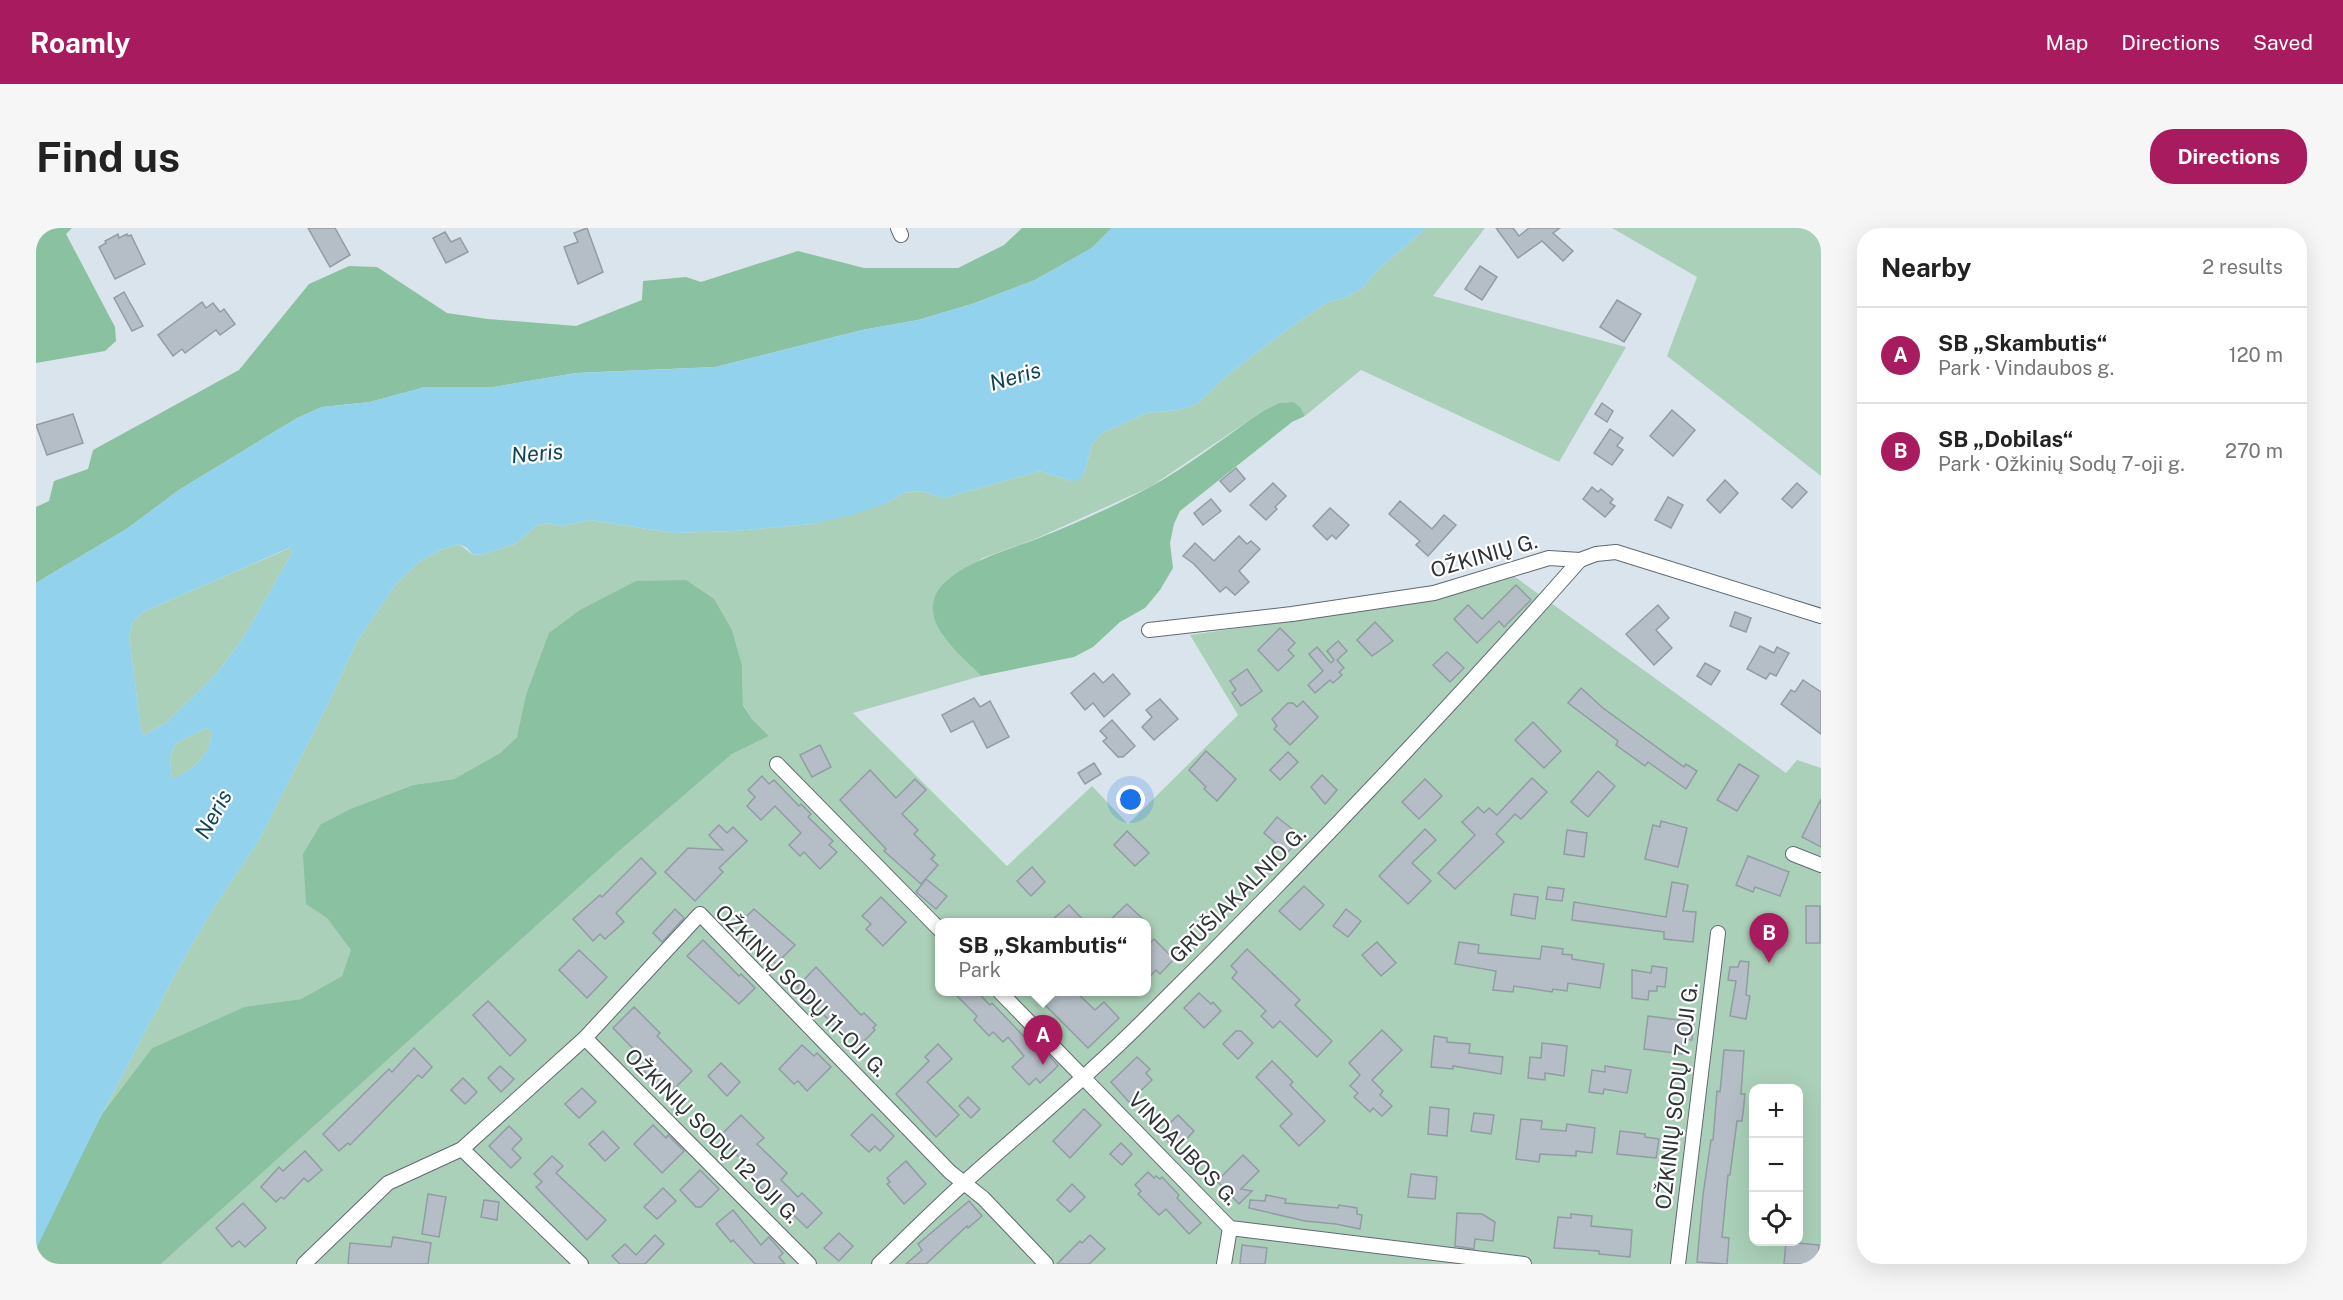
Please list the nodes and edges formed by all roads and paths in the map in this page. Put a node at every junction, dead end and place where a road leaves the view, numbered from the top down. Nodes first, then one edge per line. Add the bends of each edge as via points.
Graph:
1 (1580, 560) junction
2 (1821, 616) edge
3 (1149, 630) dead end
4 (777, 764) dead end
5 (1793, 854) dead end
6 (1821, 865) edge
7 (935, 926) edge
8 (1718, 933) dead end
9 (1004, 996) edge
10 (585, 1038) junction
11 (1084, 1078) junction
12 (462, 1149) junction
13 (963, 1183) junction
14 (1230, 1228) junction
15 (304, 1264) edge
16 (581, 1264) edge
17 (809, 1264) edge
18 (879, 1264) edge
19 (1046, 1264) edge
20 (1224, 1264) edge
21 (1524, 1264) edge
22 (1678, 1264) edge

1 - 2 street, OŽKINIŲ G. via 1616,552
1 - 3 street, OŽKINIŲ G. via 1550,558 1434,593
1 - 11 street, GRŪŠIAKALNIO G. via 1488,665 1322,841
4 - 7 street
5 - 6 street
8 - 22 street, OŽKINIŲ SODŲ 7-OJI G.
9 - 11 street, VINDAUBOS G.
10 - 12 street, OŽKINIŲ SODŲ 11-OJI G.
10 - 13 street, OŽKINIŲ SODŲ 11-OJI G. via 700,914
10 - 17 street, OŽKINIŲ SODŲ 12-OJI G.
11 - 13 street, GRŪŠIAKALNIO G.
11 - 14 street, VINDAUBOS G.
12 - 15 street, OŽKINIŲ SODŲ 11-OJI G. via 388,1183
12 - 16 street
13 - 18 street, GRŪŠIAKALNIO G.
13 - 19 street, OŽKINIŲ SODŲ 11-OJI G. via 983,1198
14 - 20 street
14 - 21 street, VINDAUBOS G.

